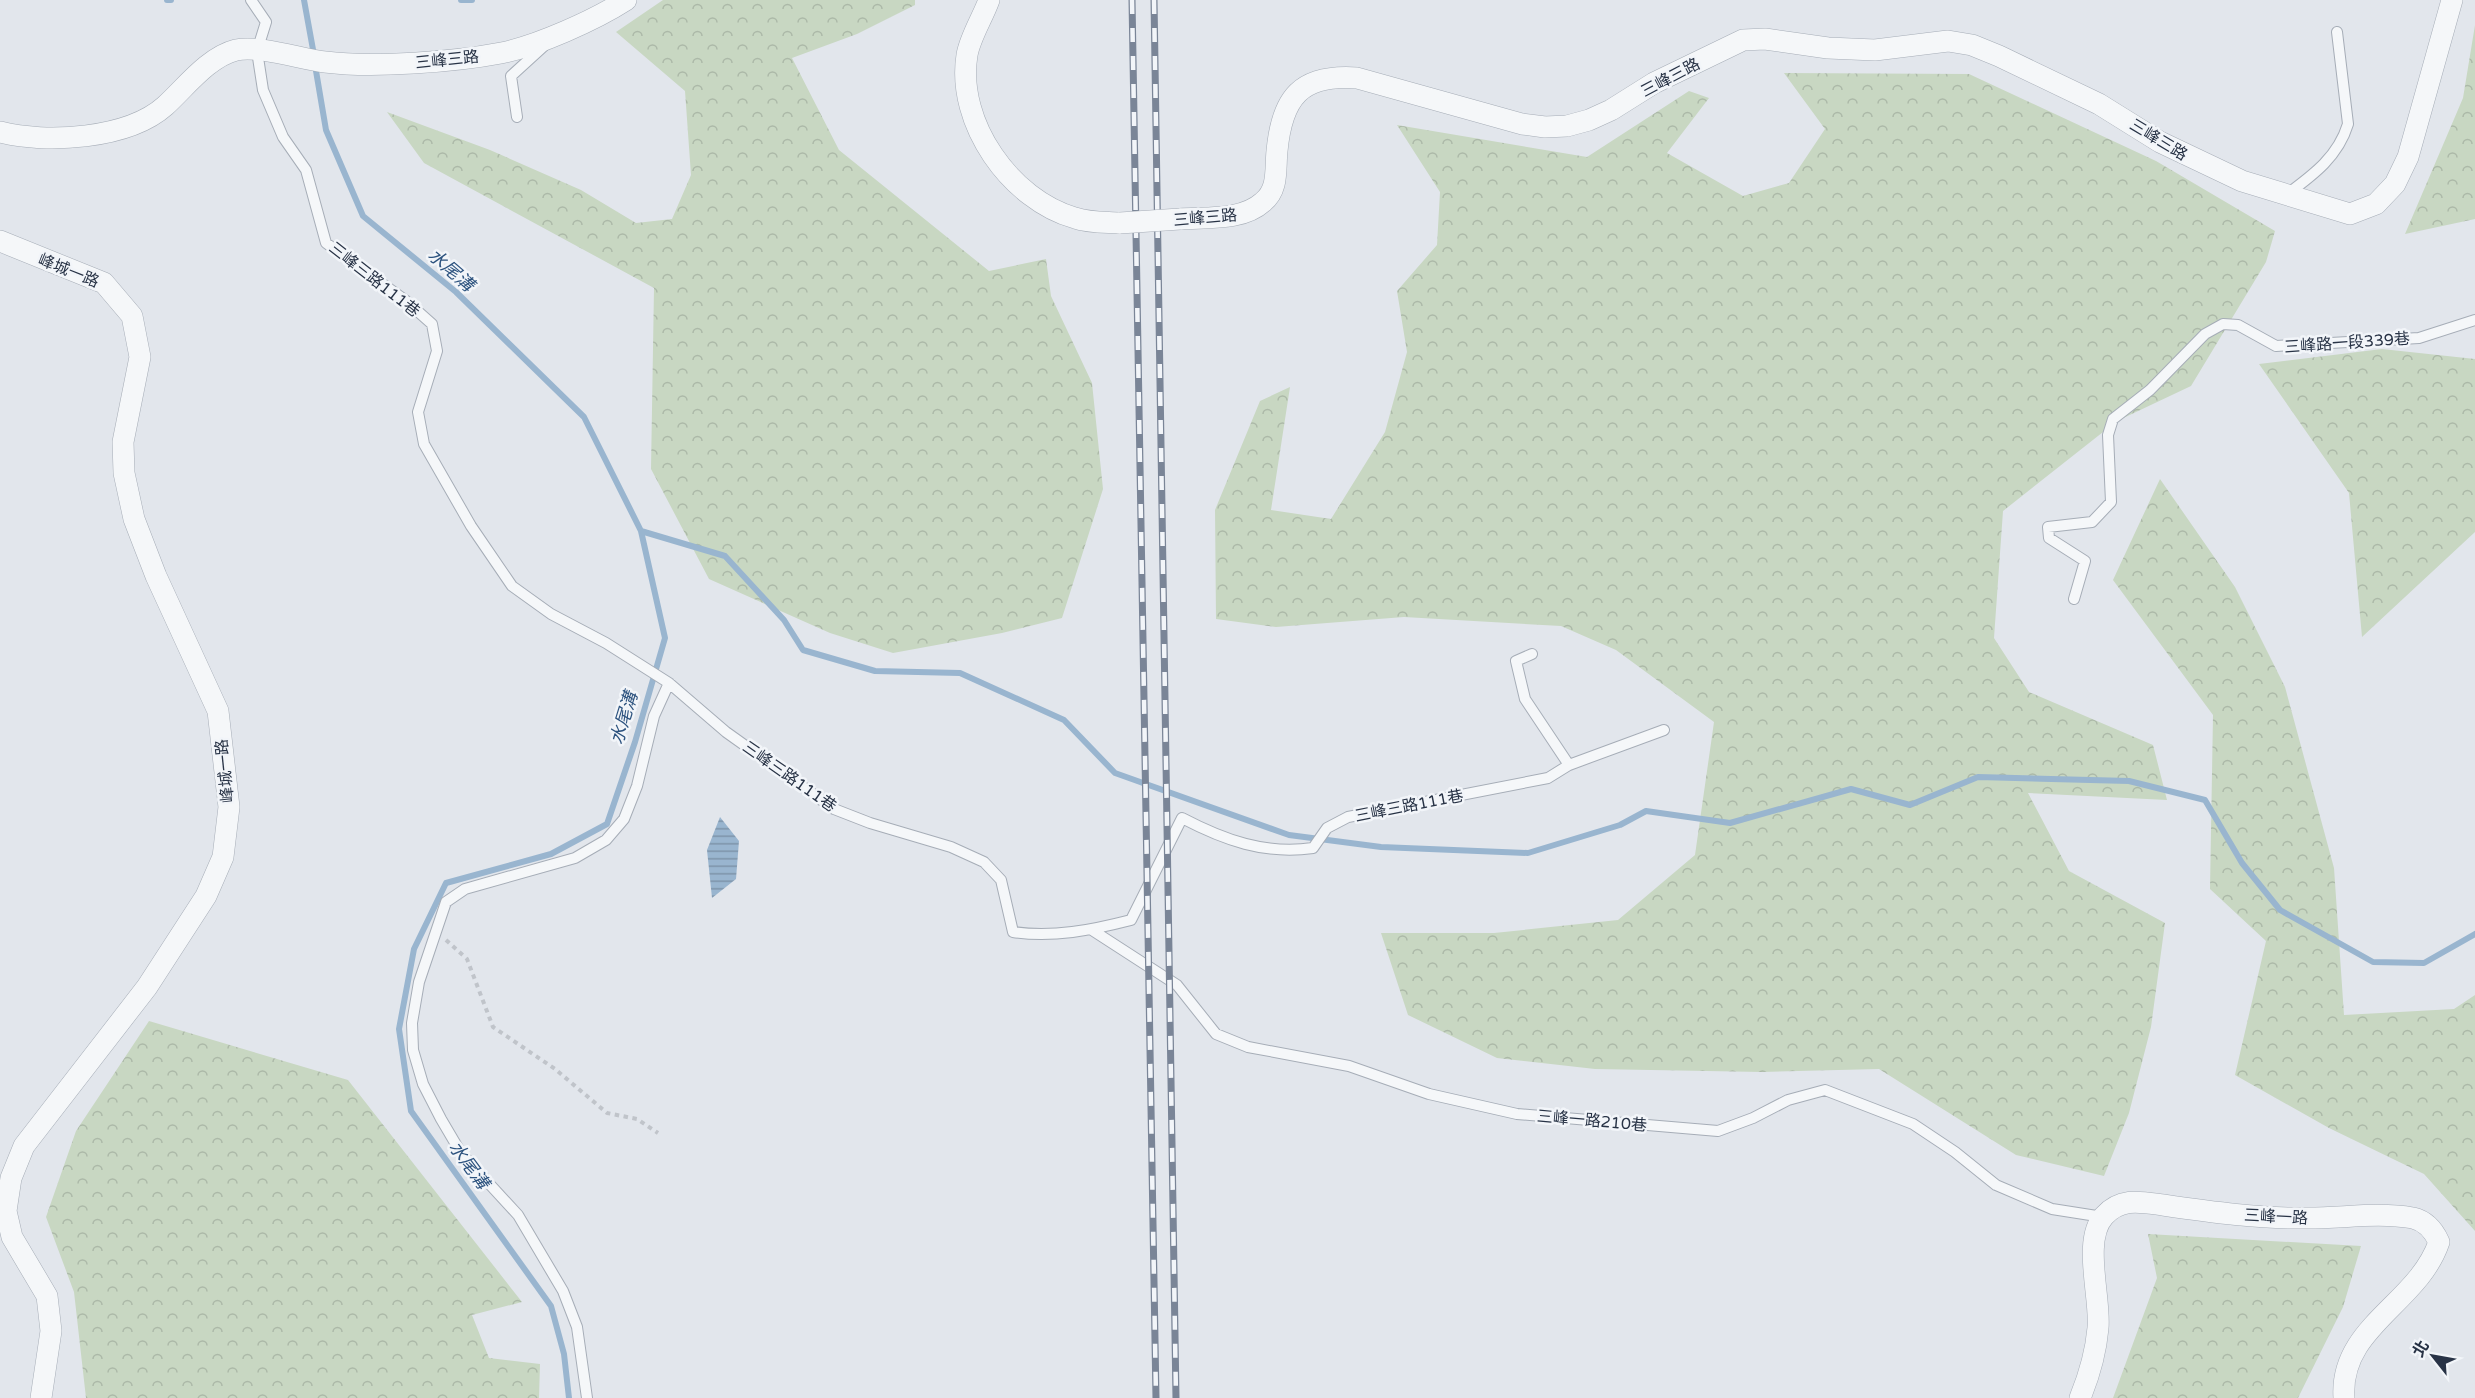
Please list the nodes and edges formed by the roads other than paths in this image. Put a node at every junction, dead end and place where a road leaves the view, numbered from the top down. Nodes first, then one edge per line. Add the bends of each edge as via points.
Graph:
1 (251, 0) edge
2 (626, 0) edge
3 (989, 0) edge
4 (2452, 0) edge
5 (561, 31) junction
6 (2337, 32) dead end
7 (257, 51) junction
8 (517, 117) dead end
9 (0, 132) edge
10 (2286, 195) junction
11 (0, 241) edge
12 (2475, 320) edge
13 (2074, 599) dead end
14 (1532, 654) dead end
15 (667, 682) junction
16 (1664, 730) dead end
17 (1569, 765) junction
18 (1092, 930) junction
19 (2103, 1217) junction
20 (41, 1398) edge
21 (586, 1398) edge
22 (2080, 1398) edge
23 (2344, 1398) edge

1 - 7 lane via 266,22
2 - 5 street, 三峰三路 via 602,15
3 - 10 street, 三峰三路, bridge via 968,54 966,78 978,126 988,147 1017,185 1044,205 1092,222 1243,214 1264,201 1276,181 1277,150 1286,106 1299,90 1316,80 1335,76 1357,78 1522,124 1567,126 1611,110 1654,83 1743,40 1764,39 1875,50 1947,41 1972,45 2099,104 2199,162
4 - 10 street, 三峰三路 via 2408,157 2395,184 2376,204 2350,214
5 - 7 street, 三峰三路 via 502,53 405,63 327,63
5 - 8 lane via 511,76
6 - 10 lane via 2348,124 2335,153
7 - 9 street via 236,50 216,59 163,108 135,125 56,137 20,137
7 - 15 lane, 三峰三路111巷 via 263,90 283,137 306,170 327,243 432,324 437,351 418,412 424,444 471,526 512,586 551,614
11 - 20 street, 峰城一路 via 104,283 132,316 140,357 123,442 124,473 134,519 156,576 218,711 229,807 223,856 206,896 147,987 24,1146 10,1178 6,1210 12,1237 47,1296 51,1331
12 - 13 lane, 三峰路一段339巷 via 2419,338 2276,346 2238,325 2223,324 2205,334 2150,390 2113,419 2108,435 2111,502 2092,522 2048,527 2049,538 2085,561
14 - 17 lane via 1516,661 1525,699
15 - 18 lane, 三峰三路111巷 via 735,739 834,809 984,862 1001,880 1013,932 1036,935
15 - 21 lane via 654,716 638,786 624,819 606,840 575,858 465,889 446,902 419,982 412,1023 413,1050 423,1084 461,1153 518,1215 563,1291 577,1327
16 - 17 lane, 三峰三路111巷
17 - 18 lane, 三峰三路111巷 via 1548,778 1348,817 1327,828 1313,848 1247,846 1182,818 1131,920
18 - 19 lane, 三峰一路210巷 via 1177,986 1216,1034 1248,1047 1349,1066 1429,1094 1517,1114 1718,1131 1788,1100 1825,1090 1913,1124 1996,1185 2052,1209
19 - 22 street via 2095,1238 2098,1327 2088,1379
19 - 23 street, 三峰一路 via 2121,1203 2138,1201 2198,1210 2309,1218 2356,1214 2416,1218 2433,1229 2439,1242 2433,1262 2352,1352 2345,1373

